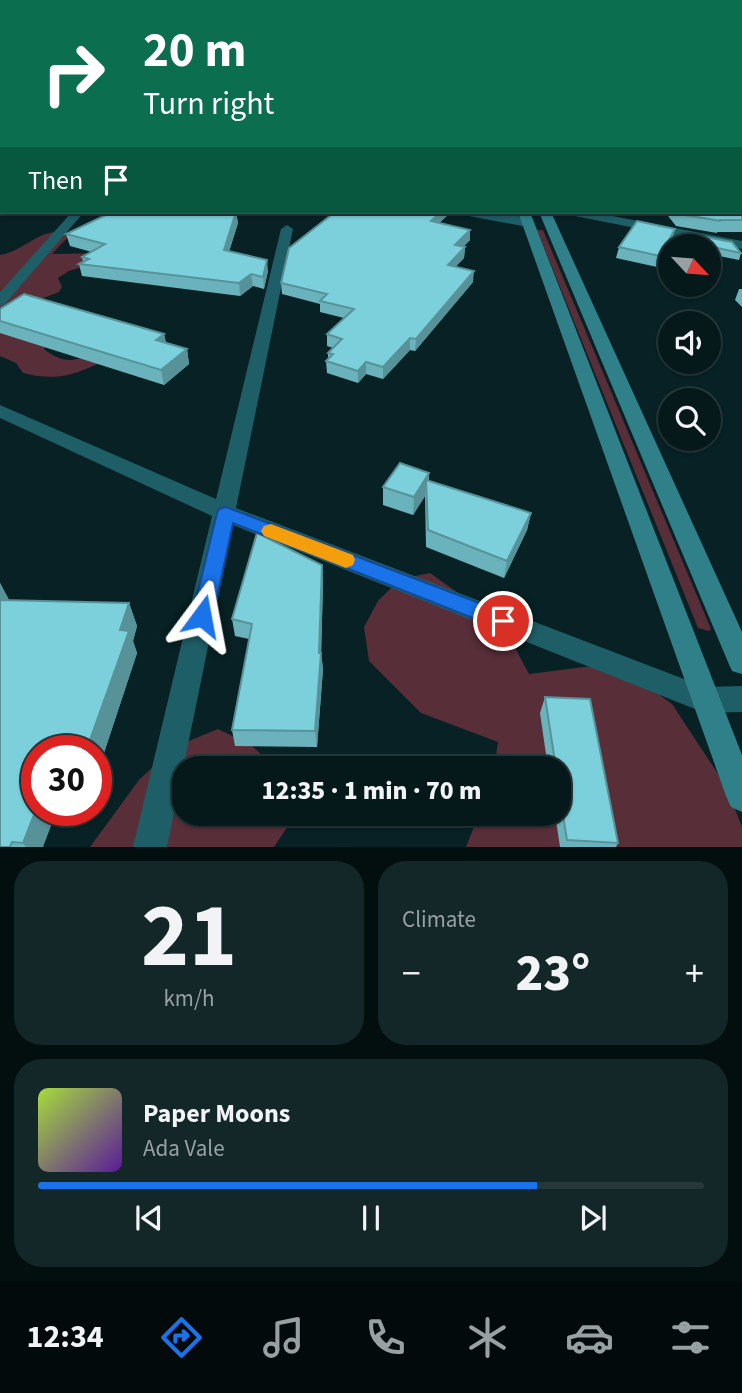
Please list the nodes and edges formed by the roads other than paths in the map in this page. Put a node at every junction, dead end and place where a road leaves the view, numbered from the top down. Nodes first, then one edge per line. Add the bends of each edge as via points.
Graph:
1 (76, 214) edge
2 (500, 214) edge
3 (585, 214) edge
4 (532, 216) edge
5 (287, 229) dead end
6 (742, 245) edge
7 (0, 301) edge
8 (0, 411) edge
9 (226, 513) junction
10 (742, 662) edge
11 (742, 699) edge
12 (705, 700) junction
13 (742, 796) edge
14 (150, 847) edge

1 - 7 street
2 - 4 street
3 - 6 street
4 - 10 main road
4 - 12 main road
5 - 9 street
8 - 9 street
9 - 12 street
9 - 14 street
11 - 12 street
12 - 13 main road

